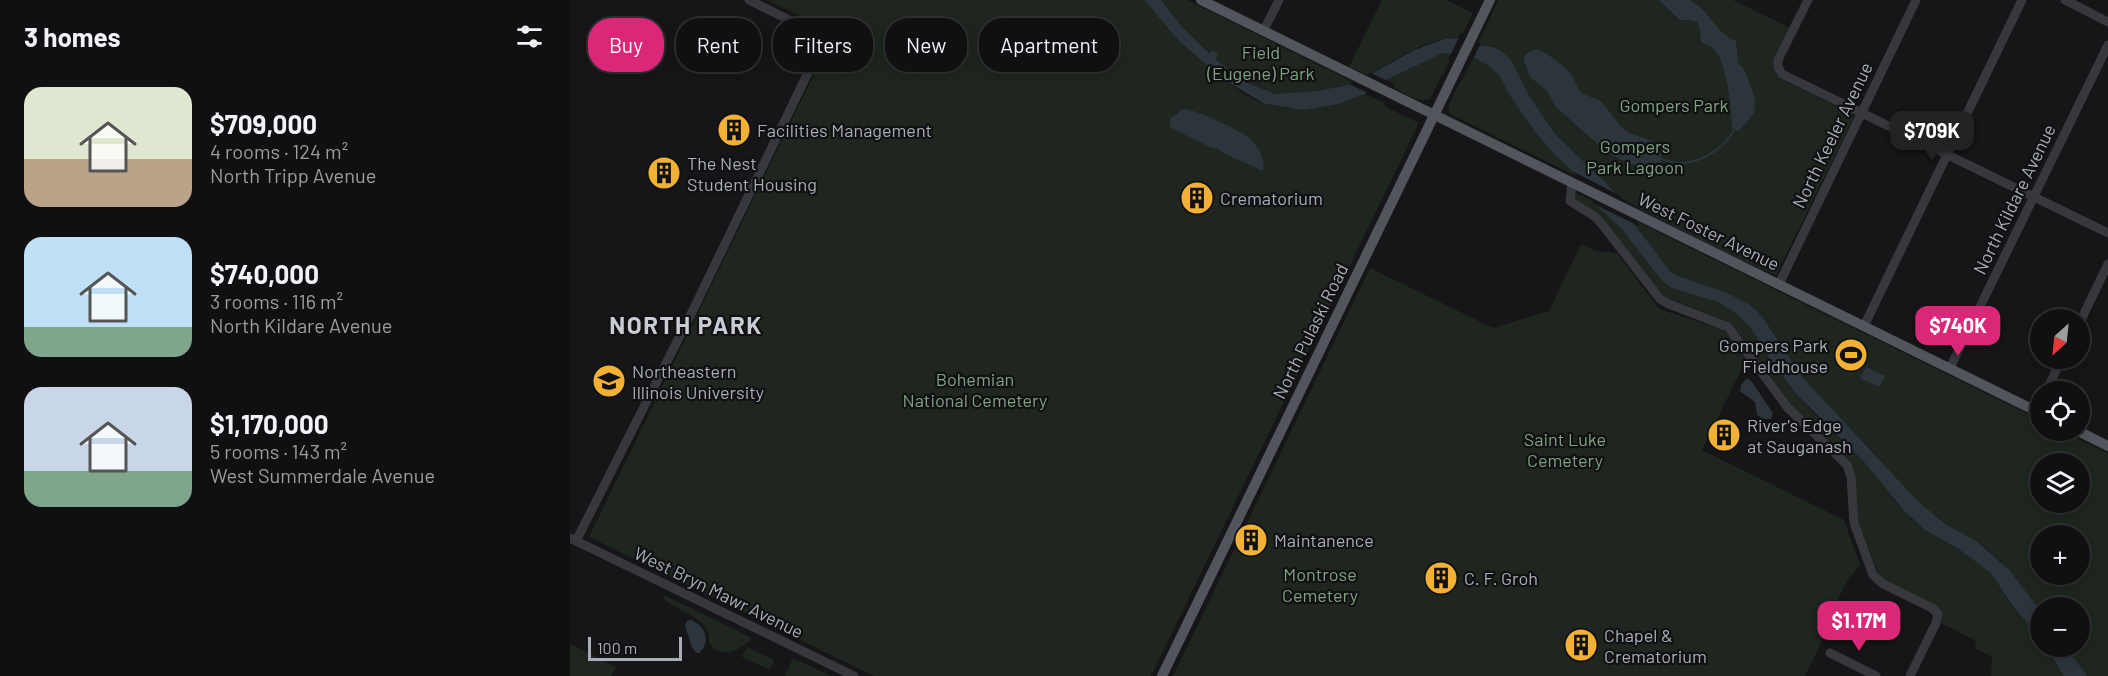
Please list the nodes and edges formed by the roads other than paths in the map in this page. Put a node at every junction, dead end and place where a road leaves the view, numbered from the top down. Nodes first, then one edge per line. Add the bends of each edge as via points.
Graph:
1 (749, 0) edge
2 (1201, 0) edge
3 (1279, 0) edge
4 (1490, 0) edge
5 (1808, 0) edge
6 (1916, 0) edge
7 (2022, 0) edge
8 (2065, 0) edge
9 (2108, 22) edge
10 (1264, 30) junction
11 (2108, 45) edge
12 (1861, 113) junction
13 (1434, 114) junction
14 (1947, 154) junction
15 (1572, 182) junction
16 (2034, 197) junction
17 (2108, 233) edge
18 (2108, 264) edge
19 (1779, 284) junction
20 (2086, 309) edge
21 (1864, 326) junction
22 (1950, 368) junction
23 (2030, 405) edge
24 (2090, 437) edge
25 (2108, 446) edge
26 (573, 539) edge
27 (1830, 653) dead end
28 (854, 676) edge
29 (1162, 676) edge
30 (1876, 676) edge
31 (1910, 676) edge

1 - 26 street via 812,31 819,41 819,50 693,310
2 - 10 main road, West Foster Avenue
3 - 10 street
4 - 13 main road, North Pulaski Road
5 - 12 street via 1778,67 1782,74
6 - 12 street, North Keeler Avenue
7 - 14 street
8 - 9 street
10 - 13 main road, West Foster Avenue
11 - 16 street, North Kildare Avenue
12 - 14 street
12 - 19 street, North Keeler Avenue
13 - 15 main road, West Foster Avenue
13 - 29 main road, North Pulaski Road
14 - 16 street
14 - 21 street
15 - 19 main road, West Foster Avenue
15 - 31 street via 1570,201 1601,223 1660,299 1728,327 1788,408 1847,465 1851,472 1854,524 1873,575 1938,614
16 - 17 street
16 - 22 street, North Kildare Avenue
18 - 20 street
19 - 21 main road, West Foster Avenue
21 - 22 main road, West Foster Avenue
22 - 23 main road, West Foster Avenue
24 - 25 main road
26 - 28 street, West Bryn Mawr Avenue
27 - 30 street

